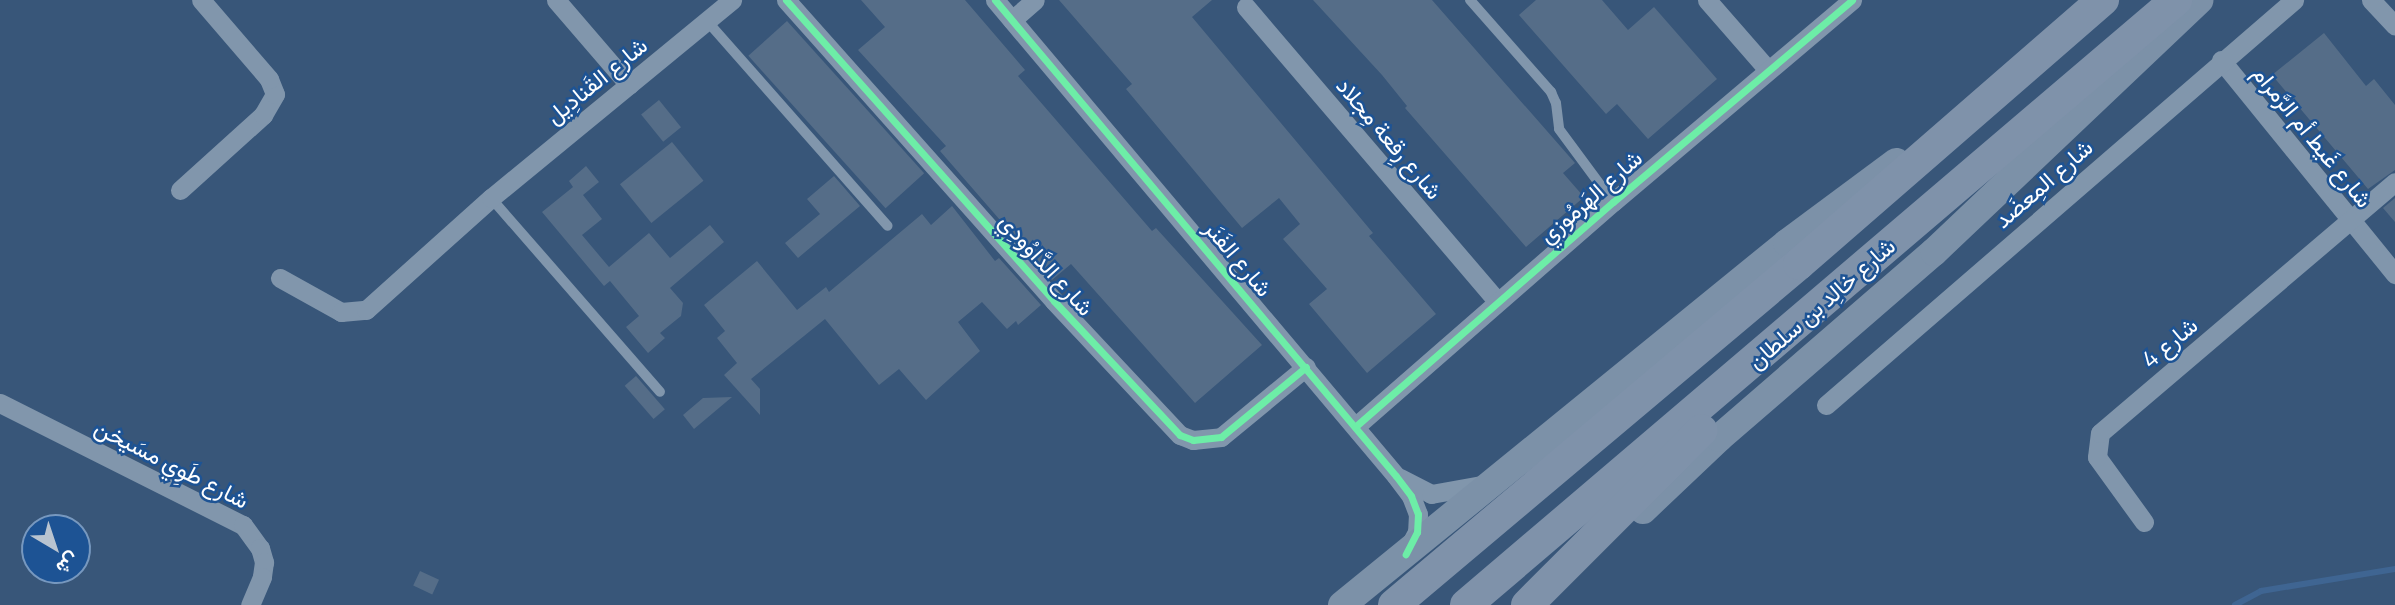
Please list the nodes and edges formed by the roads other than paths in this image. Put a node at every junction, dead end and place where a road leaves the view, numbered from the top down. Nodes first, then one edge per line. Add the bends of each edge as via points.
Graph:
1 (201, 0) edge
2 (556, 0) edge
3 (732, 0) edge
4 (786, 0) edge
5 (995, 0) edge
6 (1035, 0) edge
7 (1470, 0) edge
8 (1707, 0) edge
9 (1852, 0) edge
10 (2103, 0) edge
11 (2176, 0) edge
12 (2200, 0) edge
13 (2294, 0) edge
14 (2371, 0) edge
15 (1246, 7) dead end
16 (1012, 20) junction
17 (707, 21) junction
18 (2395, 26) edge
19 (2221, 60) junction
20 (1768, 70) junction
21 (2017, 74) junction
22 (629, 85) junction
23 (2008, 143) junction
24 (2395, 182) edge
25 (180, 190) dead end
26 (491, 198) junction
27 (1613, 202) junction
28 (2349, 221) junction
29 (888, 226) dead end
30 (2395, 274) edge
31 (280, 278) dead end
32 (1497, 301) junction
33 (1306, 367) junction
34 (660, 392) dead end
35 (0, 403) edge
36 (1826, 405) dead end
37 (1356, 426) junction
38 (1396, 476) junction
39 (1491, 483) junction
40 (2144, 522) dead end
41 (1406, 554) junction
42 (250, 605) edge
43 (1342, 605) edge
44 (1394, 605) edge
45 (1466, 605) edge
46 (1527, 605) edge
47 (1537, 605) edge

1 - 25 street via 269,79 275,94 263,115
2 - 22 street
3 - 17 street, شارع القَنادِيل
4 - 33 street, شارع الدَّاوُودِي via 1080,330 1180,435 1193,440 1221,438
5 - 16 street, شارع الفَنَر
6 - 16 street
7 - 27 lane via 1551,92 1559,129
8 - 20 street
9 - 20 street, شارع الهَرمُوزي
10 - 21 main road, شارع خالِد بن سلطان
11 - 23 main road, شارع خالِد بن سلطان
12 - 47 main road via 1934,252 1719,438
13 - 19 street, شارع المِعضَد
14 - 18 street
15 - 32 street, شارع رِقعة مِجلاد
16 - 33 street, شارع الفَنَر
17 - 22 street, شارع القَنادِيل
17 - 29 lane
19 - 28 street, شارع غَيط أم الرَّمرام
19 - 36 street, شارع المِعضَد
20 - 27 street, شارع الهَرمُوزي
21 - 39 main road via 1787,243
21 - 44 main road, شارع خالِد بن سلطان
22 - 26 street, شارع القَنادِيل
23 - 45 main road, شارع خالِد بن سلطان
23 - 46 main road via 1932,219 1772,362
24 - 28 street, شارع 4
26 - 31 street, شارع القَنادِيل via 366,310 341,313
26 - 34 lane
27 - 32 street, شارع الهَرمُوزي
28 - 30 street, شارع غَيط أم الرَّمرام
28 - 40 street, شارع 4 via 2100,433 2097,457
32 - 37 street, شارع الهَرمُوزي
33 - 37 street, شارع الفَنَر
35 - 42 street, شارع طَوِي مسَيخن via 243,525 257,542 264,562
37 - 38 street, شارع الفَنَر
38 - 39 street, شارع الفَنَر via 1431,494
38 - 41 street, شارع الفَنَر via 1418,514 1417,532
39 - 41 main road
41 - 43 main road

